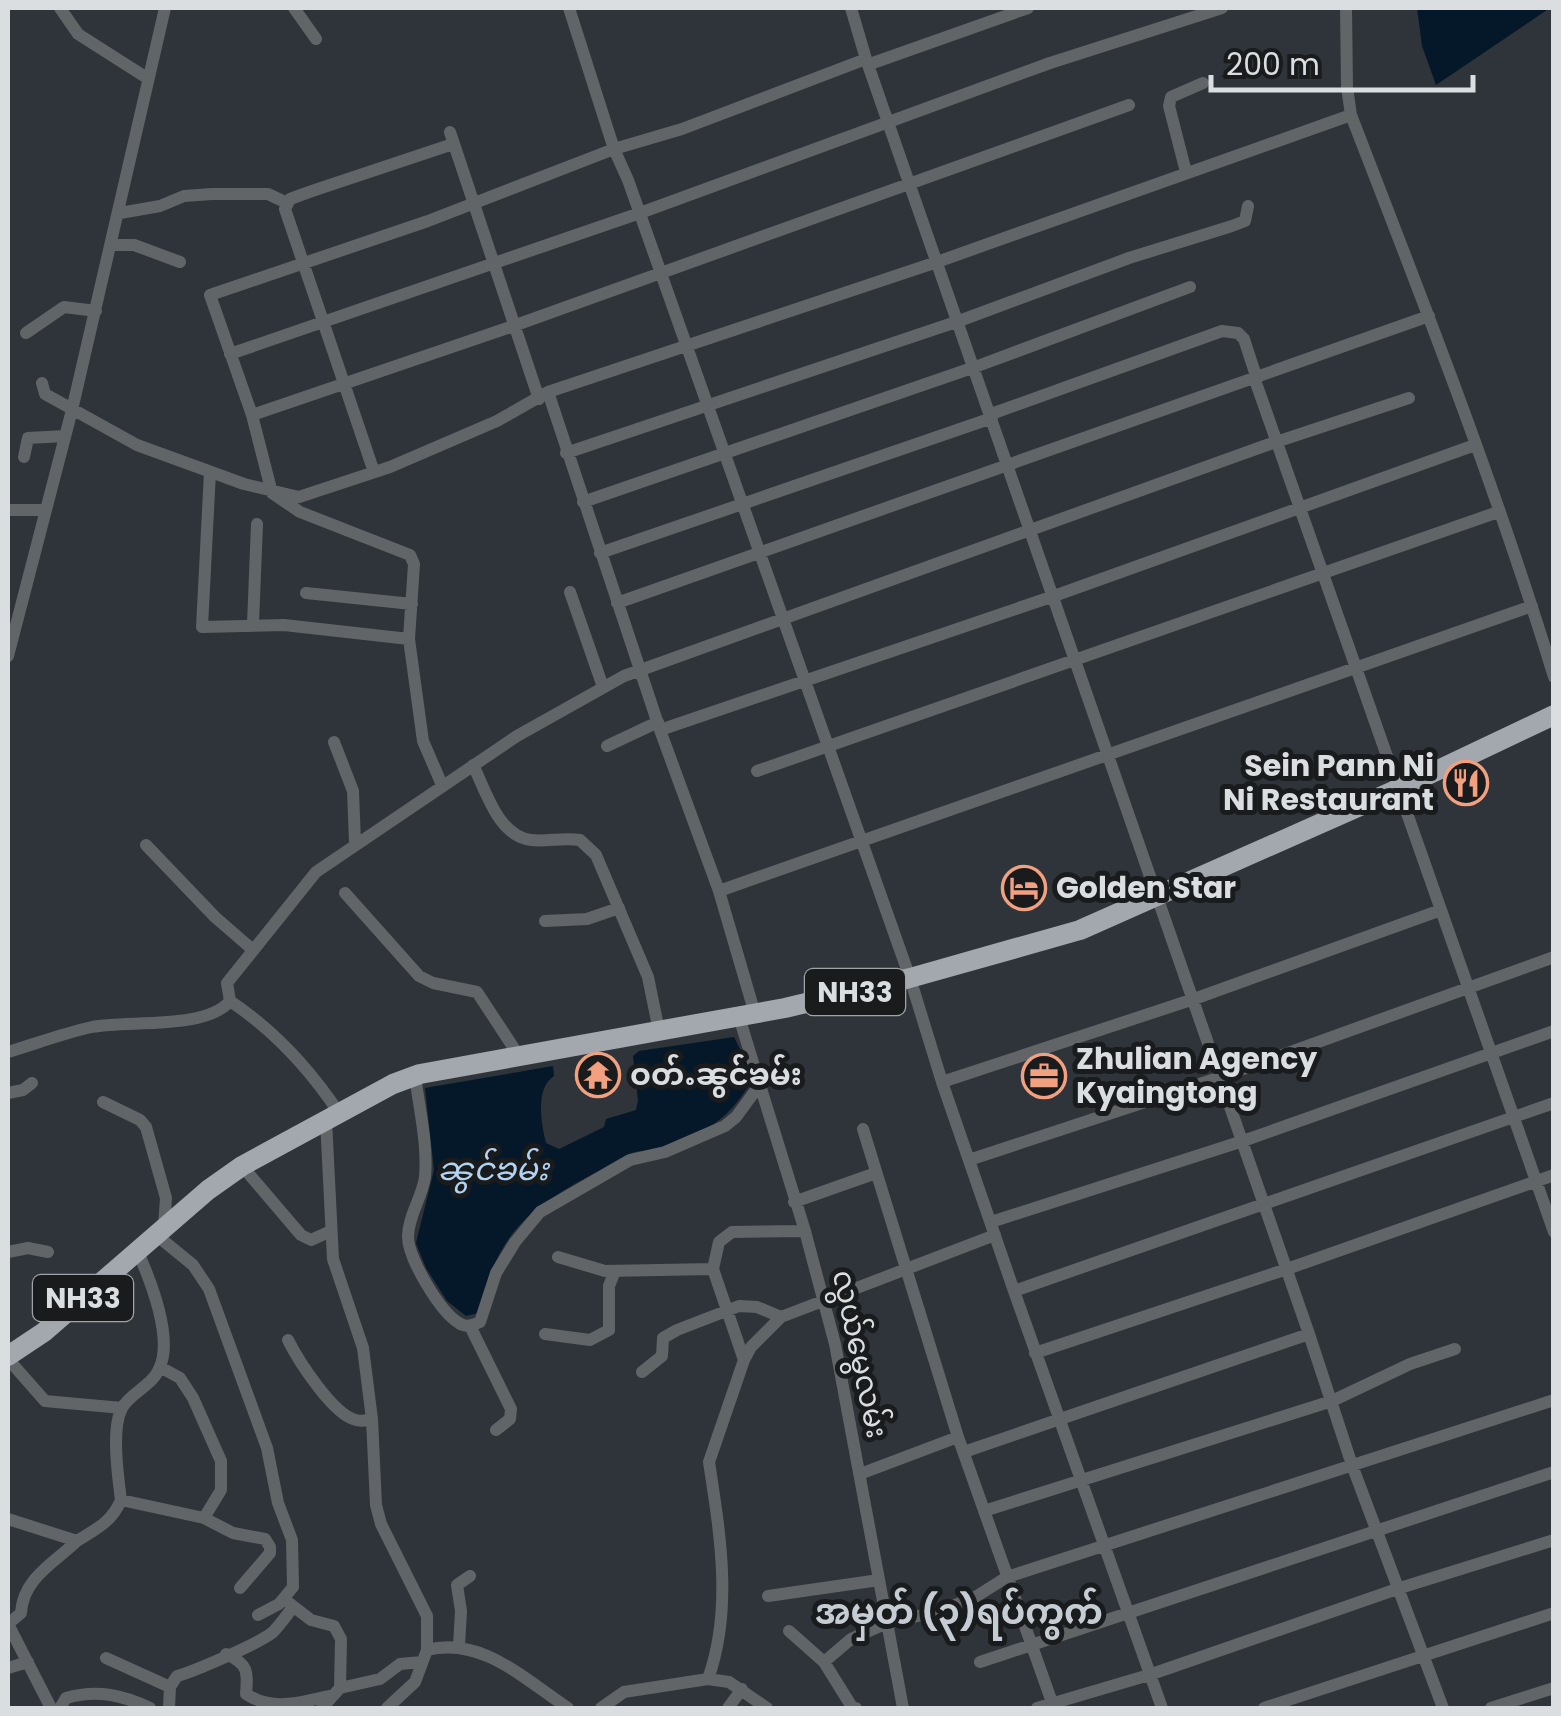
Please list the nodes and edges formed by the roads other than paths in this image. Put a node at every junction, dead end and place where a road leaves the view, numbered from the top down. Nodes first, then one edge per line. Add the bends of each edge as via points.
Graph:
1 (60, 8) edge
2 (165, 8) edge
3 (294, 8) edge
4 (569, 8) edge
5 (851, 8) edge
6 (1028, 8) edge
7 (1222, 8) edge
8 (1346, 8) edge
9 (316, 38) dead end
10 (868, 62) junction
11 (147, 78) junction
12 (1203, 84) dead end
13 (1129, 105) dead end
14 (1351, 115) junction
15 (888, 122) junction
16 (614, 149) junction
17 (1186, 172) junction
18 (908, 182) junction
19 (287, 203) junction
20 (473, 204) junction
21 (1248, 206) dead end
22 (120, 213) junction
23 (640, 213) junction
24 (112, 245) junction
25 (180, 262) dead end
26 (937, 262) junction
27 (493, 263) junction
28 (303, 264) junction
29 (661, 273) junction
30 (1190, 287) dead end
31 (96, 312) junction
32 (1429, 316) junction
33 (324, 322) junction
34 (959, 322) junction
35 (516, 325) junction
36 (26, 333) dead end
37 (687, 344) junction
38 (230, 354) junction
39 (974, 367) junction
40 (1256, 379) junction
41 (42, 383) dead end
42 (345, 383) junction
43 (544, 396) junction
44 (1409, 398) dead end
45 (709, 407) junction
46 (72, 410) junction
47 (252, 415) junction
48 (992, 416) junction
49 (66, 436) junction
50 (1278, 442) junction
51 (1474, 445) junction
52 (566, 453) junction
53 (725, 453) junction
54 (24, 457) dead end
55 (1009, 466) junction
56 (210, 472) junction
57 (374, 472) junction
58 (272, 493) junction
59 (583, 502) junction
60 (743, 502) junction
61 (8, 510) edge
62 (46, 510) junction
63 (1299, 510) junction
64 (1498, 512) junction
65 (257, 524) dead end
66 (1031, 530) junction
67 (600, 553) junction
68 (761, 554) junction
69 (1323, 573) junction
70 (570, 592) dead end
71 (306, 593) dead end
72 (1054, 596) junction
73 (618, 603) junction
74 (412, 604) junction
75 (1532, 606) junction
76 (783, 617) junction
77 (254, 624) junction
78 (408, 639) junction
79 (8, 656) edge
80 (1076, 660) junction
81 (1354, 666) junction
82 (640, 668) junction
83 (1554, 677) edge
84 (806, 681) junction
85 (603, 686) junction
86 (1554, 715) edge
87 (659, 726) junction
88 (334, 742) dead end
89 (607, 746) dead end
90 (829, 748) junction
91 (1109, 754) junction
92 (473, 765) junction
93 (756, 771) dead end
94 (442, 785) junction
95 (1396, 790) junction
96 (862, 841) junction
97 (355, 843) junction
98 (146, 845) dead end
99 (719, 890) junction
100 (346, 893) dead end
101 (1158, 895) junction
102 (619, 908) junction
103 (1440, 910) junction
104 (545, 920) dead end
105 (253, 950) junction
106 (1554, 958) edge
107 (910, 978) junction
108 (1468, 988) junction
109 (1194, 999) junction
110 (230, 1001) junction
111 (747, 1016) junction
112 (1554, 1030) edge
113 (659, 1031) junction
114 (8, 1052) edge
115 (1491, 1054) junction
116 (519, 1056) junction
117 (415, 1076) junction
118 (1220, 1076) junction
119 (942, 1082) junction
120 (32, 1083) dead end
121 (760, 1083) junction
122 (8, 1093) edge
123 (103, 1102) dead end
124 (1554, 1103) edge
125 (332, 1117) junction
126 (1511, 1118) junction
127 (862, 1129) dead end
128 (1243, 1142) junction
129 (969, 1160) junction
130 (242, 1166) junction
131 (876, 1173) junction
132 (1554, 1175) edge
133 (1535, 1181) junction
134 (794, 1202) junction
135 (1265, 1204) junction
136 (993, 1229) junction
137 (160, 1230) junction
138 (331, 1231) junction
139 (805, 1231) junction
140 (1554, 1232) edge
141 (138, 1250) junction
142 (8, 1252) edge
143 (48, 1252) dead end
144 (558, 1258) dead end
145 (713, 1269) junction
146 (1287, 1269) junction
147 (615, 1270) junction
148 (906, 1270) junction
149 (1014, 1291) junction
150 (824, 1299) junction
151 (728, 1308) junction
152 (781, 1317) junction
153 (470, 1326) junction
154 (546, 1334) dead end
155 (1310, 1334) junction
156 (288, 1340) dead end
157 (1455, 1349) dead end
158 (1035, 1352) junction
159 (8, 1358) edge
160 (744, 1360) junction
161 (160, 1367) junction
162 (642, 1372) dead end
163 (1554, 1400) edge
164 (1332, 1401) junction
165 (122, 1408) junction
166 (1058, 1418) junction
167 (372, 1419) junction
168 (496, 1430) dead end
169 (958, 1436) junction
170 (964, 1452) junction
171 (1352, 1465) junction
172 (1554, 1472) edge
173 (860, 1474) junction
174 (1080, 1483) junction
175 (120, 1500) junction
176 (984, 1510) junction
177 (204, 1518) junction
178 (8, 1519) edge
179 (1376, 1530) junction
180 (1554, 1540) edge
181 (77, 1542) junction
182 (1105, 1546) junction
183 (470, 1576) dead end
184 (1008, 1577) junction
185 (879, 1580) junction
186 (240, 1588) dead end
187 (1400, 1588) junction
188 (768, 1596) dead end
189 (289, 1602) junction
190 (1127, 1610) junction
191 (1554, 1613) edge
192 (258, 1615) dead end
193 (887, 1623) junction
194 (790, 1631) dead end
195 (1030, 1644) junction
196 (458, 1646) junction
197 (226, 1654) junction
198 (425, 1656) junction
199 (1426, 1656) junction
200 (106, 1658) dead end
201 (28, 1662) junction
202 (824, 1662) junction
203 (980, 1662) dead end
204 (8, 1668) edge
205 (1150, 1675) junction
206 (708, 1679) junction
207 (170, 1687) junction
208 (1554, 1688) edge
209 (742, 1689) junction
210 (337, 1692) junction
211 (1053, 1706) edge
212 (51, 1708) edge
213 (60, 1708) edge
214 (150, 1708) edge
215 (170, 1708) edge
216 (322, 1708) edge
217 (386, 1708) edge
218 (568, 1708) edge
219 (601, 1708) edge
220 (728, 1708) edge
221 (767, 1708) edge
222 (856, 1708) edge
223 (902, 1708) edge
224 (1037, 1708) edge
225 (1162, 1708) edge
226 (1264, 1708) edge
227 (1443, 1708) edge
228 (1491, 1708) edge

1 - 11 street via 78,34
2 - 11 street
3 - 9 street
4 - 16 street
5 - 10 street
6 - 10 street
7 - 15 street
8 - 14 street
10 - 15 street
10 - 16 street
11 - 22 street
12 - 17 street via 1170,97
13 - 18 street
14 - 17 street
14 - 32 street
15 - 18 street
15 - 23 street
16 - 20 street
16 - 23 street
17 - 26 street
18 - 26 street
18 - 29 street
19 - 20 street, လွယ်မွေလမ်း via 452,138
19 - 22 street via 268,194 198,195
19 - 28 street
20 - 27 street, လွယ်မွေလမ်း
20 - 28 street
21 - 34 street via 1245,221
22 - 24 street
23 - 27 street
23 - 29 street
24 - 25 street via 134,245
24 - 31 street
26 - 34 street
26 - 37 street
27 - 33 street
27 - 35 street, လွယ်မွေလမ်း
28 - 33 street
28 - 38 street via 210,296
29 - 35 street
29 - 37 street
30 - 39 street
31 - 36 street via 64,307
31 - 46 street
32 - 40 street
32 - 51 street
33 - 38 street
33 - 42 street
34 - 39 street
34 - 45 street
35 - 42 street
35 - 43 street, လွယ်မွေလမ်း
37 - 43 street
37 - 45 street
38 - 47 street
39 - 48 street
39 - 53 street
40 - 48 street via 1244,339 1222,331
40 - 50 street
40 - 55 street
41 - 46 street via 46,394
42 - 47 street
42 - 57 street
43 - 52 street, လွယ်မွေလမ်း via 561,424
43 - 57 street
44 - 50 street
45 - 52 street
45 - 53 street
46 - 49 street
46 - 56 street
47 - 58 street
48 - 55 street
48 - 60 street
49 - 54 street via 28,438
49 - 62 street
50 - 63 street
50 - 66 street
51 - 63 street
51 - 64 street
52 - 59 street, လွယ်မွေလမ်း
53 - 59 street
53 - 60 street
55 - 66 street
55 - 68 street
56 - 58 street
56 - 77 street via 202,627
57 - 58 street via 299,497
58 - 74 street via 300,512 410,555
59 - 67 street, လွယ်မွေလမ်း
60 - 67 street
60 - 68 street
61 - 62 street
62 - 79 street
63 - 69 street
63 - 72 street
64 - 69 street
64 - 75 street
65 - 77 street
66 - 72 street
66 - 76 street
67 - 73 street, လွယ်မွေလမ်း
68 - 73 street
68 - 76 street
69 - 80 street
69 - 81 street
70 - 85 street
71 - 74 street
72 - 80 street
72 - 84 street
73 - 82 street, လွယ်မွေလမ်း
74 - 78 street
75 - 81 street
75 - 83 street
76 - 82 street
76 - 84 street
77 - 78 street
78 - 94 street via 423,741
80 - 90 street
80 - 91 street
81 - 91 street
81 - 95 street
82 - 85 street
82 - 87 street, လွယ်မွေလမ်း
84 - 87 street
84 - 90 street
85 - 92 street
86 - 95 highway, NH33
87 - 89 street
87 - 99 street, လွယ်မွေလမ်း
88 - 97 street via 354,792
90 - 93 street
90 - 96 street
91 - 96 street
91 - 101 street
92 - 94 street
92 - 102 street via 513,835 590,846
94 - 97 street
95 - 101 highway, NH33
95 - 103 street
96 - 99 street
96 - 107 street
97 - 105 street via 316,872
98 - 105 street
99 - 111 street, လွယ်မွေလမ်း
100 - 116 street via 419,976 477,992
101 - 107 highway, NH33 via 1080,930
101 - 109 street
102 - 104 street via 587,919
102 - 113 street via 648,977
103 - 108 street
103 - 109 street
105 - 110 street via 227,984
106 - 108 street
107 - 111 highway, NH33
107 - 119 street
108 - 115 street
108 - 118 street
109 - 118 street
109 - 119 street
110 - 114 street via 206,1016 92,1027
110 - 125 street via 303,1064
111 - 113 highway, NH33
111 - 121 street, လွယ်မွေလမ်း
112 - 115 street
113 - 116 highway, NH33
115 - 126 street
115 - 128 street
116 - 117 highway, NH33
117 - 125 highway, NH33
117 - 153 street via 425,1173 410,1251 449,1315
118 - 128 street
118 - 129 street
119 - 129 street
120 - 122 street
121 - 134 street, လွယ်မွေလမ်း
121 - 153 street via 725,1126 630,1160 540,1212 496,1273 480,1322
123 - 137 street via 146,1127 166,1198
124 - 126 street
125 - 130 highway, NH33
125 - 138 street
126 - 133 street
126 - 135 street
127 - 131 street
128 - 135 street
128 - 136 street
129 - 136 street
130 - 137 highway, NH33
130 - 138 street via 301,1235 311,1240
131 - 134 street
131 - 148 street
132 - 133 street
133 - 140 street
133 - 146 street
134 - 139 street, လွယ်မွေလမ်း
135 - 146 street
135 - 149 street
136 - 148 street
136 - 149 street
137 - 141 highway, NH33
137 - 189 street via 209,1289 267,1448 292,1540
138 - 167 street via 337,1278 363,1348
139 - 145 street via 732,1232 719,1242
139 - 150 street, လွယ်မွေလမ်း
141 - 159 highway, NH33
141 - 161 street via 161,1320
142 - 143 street
144 - 147 street
145 - 147 street
145 - 151 street
146 - 155 street
146 - 158 street
147 - 154 street via 609,1330 590,1340
148 - 150 street
148 - 169 street
149 - 158 street
150 - 152 street
150 - 173 street, လွယ်မွေလမ်း
151 - 152 street via 757,1307
151 - 160 street
151 - 162 street via 662,1338 662,1356
152 - 160 street
153 - 168 street via 511,1409
155 - 164 street
155 - 166 street
156 - 167 street via 320,1389 350,1418
157 - 164 street
158 - 166 street
159 - 165 street via 44,1401
160 - 206 street via 709,1462 724,1602
161 - 165 street
161 - 177 street via 180,1378 193,1398 221,1461 221,1490
163 - 171 street
164 - 171 street
164 - 174 street
165 - 175 street
166 - 170 street
166 - 174 street
167 - 198 street via 376,1505 427,1616
169 - 170 street
169 - 173 street
170 - 176 street
171 - 179 street
171 - 182 street
172 - 179 street
173 - 185 street, လွယ်မွေလမ်း
174 - 176 street
174 - 182 street
175 - 177 street
175 - 181 street via 110,1521
176 - 184 street
177 - 186 street via 233,1534 268,1541 270,1553
178 - 181 street
179 - 187 street
179 - 190 street
180 - 187 street
181 - 201 street via 40,1570 24,1595 22,1614 8,1624
182 - 184 street
182 - 190 street
183 - 196 street via 457,1585
184 - 193 street via 977,1596
184 - 195 street
185 - 188 street
185 - 193 street, လွယ်မွေလမ်း
187 - 199 street
187 - 205 street
189 - 192 street
189 - 197 street via 270,1635
189 - 210 street via 310,1620 334,1626 341,1639
190 - 195 street
190 - 205 street
191 - 199 street
193 - 202 street via 851,1639
193 - 223 street, လွယ်မွေလမ်း
194 - 202 street
195 - 203 street
195 - 211 street
196 - 198 street
196 - 218 street via 510,1668
197 - 207 street via 178,1676
197 - 210 street via 248,1670 249,1697 265,1704
198 - 210 street
198 - 217 street via 414,1682
199 - 226 street
199 - 227 street
200 - 207 street
201 - 204 street
201 - 212 street
202 - 222 street
205 - 211 street
205 - 225 street
206 - 209 street
206 - 219 street via 624,1692
207 - 215 street
208 - 228 street
209 - 220 street
209 - 221 street
210 - 216 street
211 - 224 street
213 - 214 street via 78,1694 116,1694

